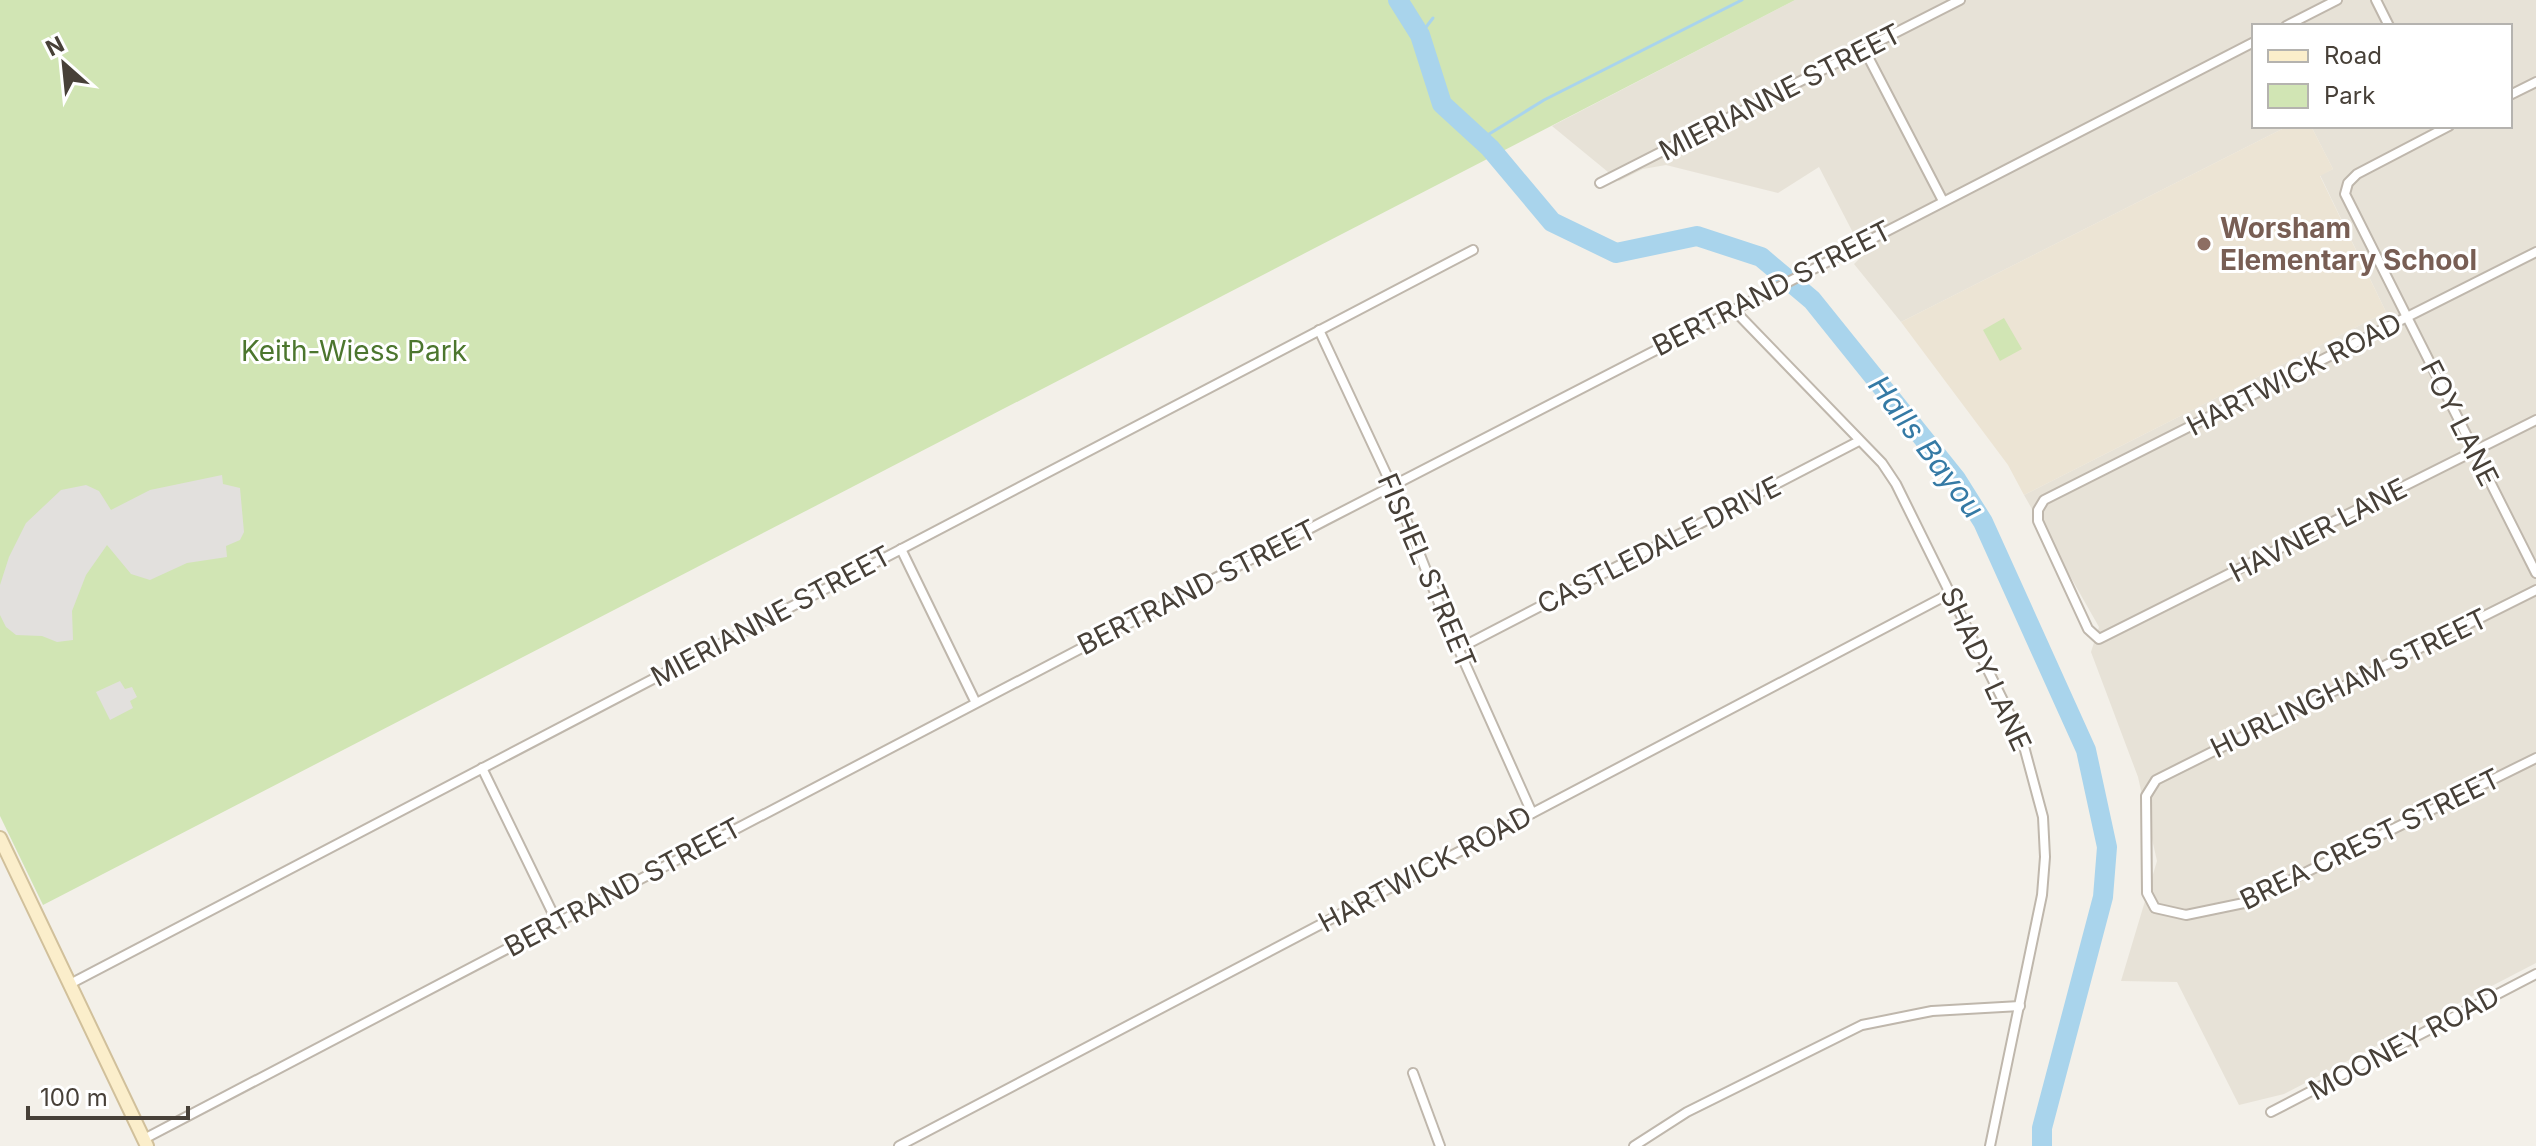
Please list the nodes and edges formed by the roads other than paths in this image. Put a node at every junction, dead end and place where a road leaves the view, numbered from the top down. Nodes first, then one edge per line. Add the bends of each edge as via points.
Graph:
1 (1960, 0) edge
2 (2337, 0) edge
3 (2376, 0) edge
4 (2290, 24) edge
5 (2388, 24) edge
6 (2252, 43) edge
7 (1864, 49) junction
8 (2536, 82) edge
9 (2512, 94) edge
10 (2444, 128) edge
11 (1600, 183) dead end
12 (1943, 201) junction
13 (1473, 250) dead end
14 (2536, 252) edge
15 (1733, 309) junction
16 (2407, 318) junction
17 (1319, 330) junction
18 (2536, 420) edge
19 (1859, 441) junction
20 (2475, 452) junction
21 (1392, 486) junction
22 (901, 549) junction
23 (2536, 573) edge
24 (2536, 590) edge
25 (1951, 593) junction
26 (2099, 639) joint
27 (1458, 649) junction
28 (975, 701) junction
29 (2536, 758) edge
30 (482, 768) junction
31 (1532, 813) junction
32 (0, 838) edge
33 (2155, 908) joint
34 (557, 922) junction
35 (2536, 974) edge
36 (70, 984) junction
37 (2020, 1006) junction
38 (1413, 1073) dead end
39 (2271, 1112) dead end
40 (146, 1142) edge
41 (899, 1146) edge
42 (1440, 1146) edge
43 (1634, 1146) edge
44 (1990, 1146) edge

1 - 7 street, MIERIANNE STREET
2 - 4 street
3 - 5 street
6 - 12 street, BERTRAND STREET
7 - 11 street, MIERIANNE STREET
7 - 12 street
8 - 9 street
10 - 16 street, FOY LANE via 2357,174 2345,188
12 - 15 street, BERTRAND STREET
13 - 17 street, MIERIANNE STREET
14 - 16 street, HARTWICK ROAD
15 - 19 street, SHADY LANE
15 - 21 street, BERTRAND STREET
16 - 20 street, FOY LANE
16 - 26 street, HARTWICK ROAD via 2041,504 2038,521 2088,629
17 - 21 street, FISHEL STREET
17 - 22 street, MIERIANNE STREET
18 - 20 street, HAVNER LANE
19 - 25 street, SHADY LANE via 1896,484
19 - 27 street, CASTLEDALE DRIVE
20 - 23 street, FOY LANE
20 - 26 street, HAVNER LANE
21 - 27 street, FISHEL STREET
21 - 28 street, BERTRAND STREET
22 - 28 street
22 - 30 street, MIERIANNE STREET
24 - 33 street, HURLINGHAM STREET via 2153,783 2146,796 2146,883
25 - 31 street, HARTWICK ROAD
25 - 37 street, SHADY LANE via 2022,739 2043,817 2042,895
27 - 31 street, FISHEL STREET
28 - 34 street, BERTRAND STREET
29 - 33 street, BREA CREST STREET via 2244,903 2186,915
30 - 34 street
30 - 36 street, MIERIANNE STREET
31 - 41 street, HARTWICK ROAD
32 - 36 main road
34 - 40 street, BERTRAND STREET
35 - 39 street, MOONEY ROAD
36 - 40 main road
37 - 43 street via 1932,1011 1862,1025 1687,1112
37 - 44 street, SHADY LANE
38 - 42 street

